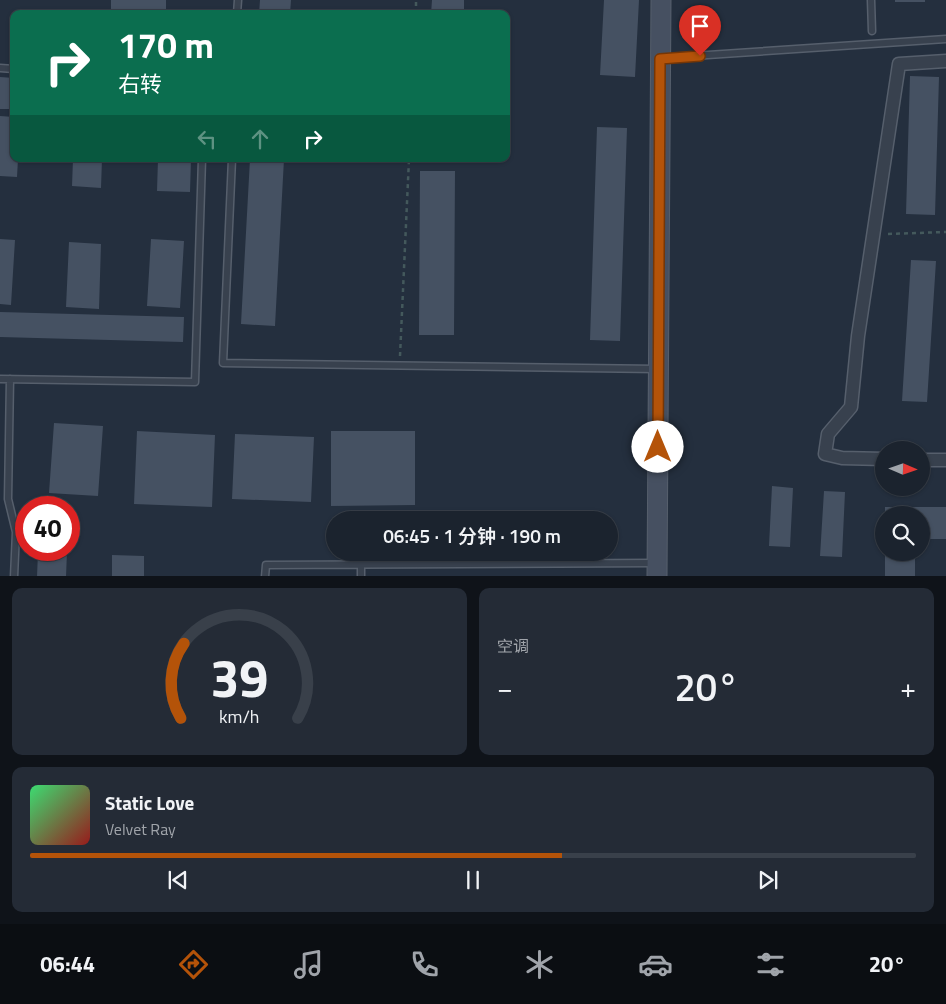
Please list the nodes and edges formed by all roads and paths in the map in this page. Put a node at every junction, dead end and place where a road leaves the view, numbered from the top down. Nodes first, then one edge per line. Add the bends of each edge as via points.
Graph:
1 (661, 0) edge
2 (871, 0) edge
3 (872, 31) dead end
4 (946, 39) edge
5 (660, 59) junction
6 (946, 61) edge
7 (202, 162) edge
8 (232, 162) edge
9 (409, 162) edge
10 (946, 232) edge
11 (874, 234) junction
12 (400, 365) junction
13 (658, 369) junction
14 (0, 379) edge
15 (10, 379) junction
16 (875, 459) edge
17 (930, 460) edge
18 (946, 460) edge
19 (361, 565) junction
20 (657, 570) edge
21 (14, 576) edge
22 (266, 576) edge
23 (361, 576) edge

1 - 5 street
2 - 3 lane
4 - 5 lane
5 - 13 street
6 - 11 street via 899,64
7 - 15 lane via 195,382
8 - 12 lane via 223,363
9 - 12 path
10 - 11 path
11 - 16 street via 851,407 828,434 825,454
12 - 13 lane
13 - 20 street
14 - 15 lane
15 - 21 lane via 8,499 16,532
17 - 18 street
19 - 20 lane
19 - 22 lane via 266,565
19 - 23 lane

